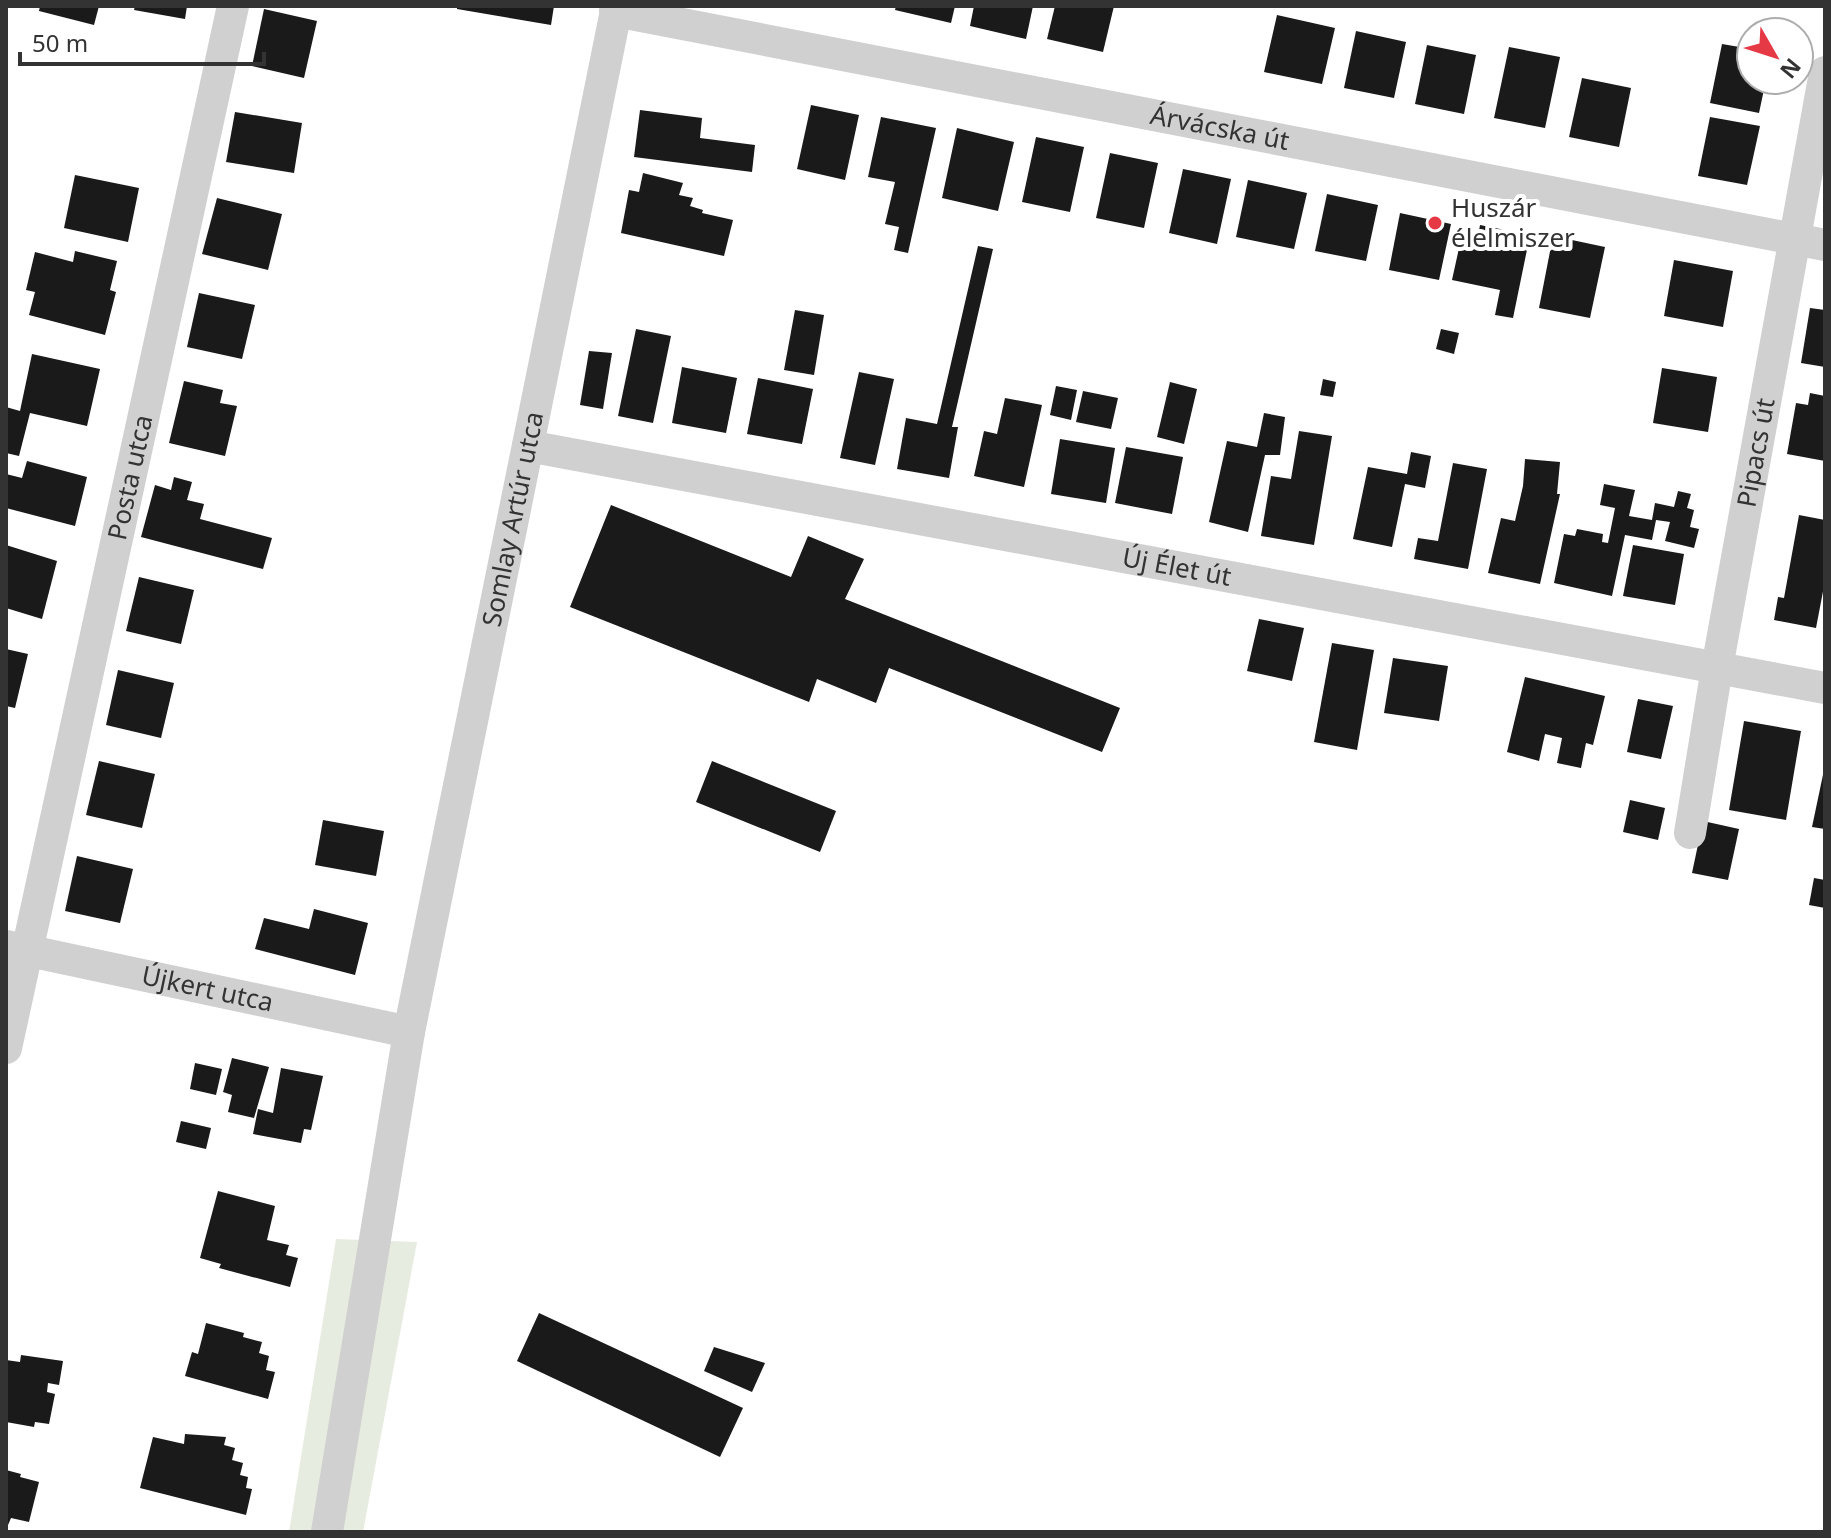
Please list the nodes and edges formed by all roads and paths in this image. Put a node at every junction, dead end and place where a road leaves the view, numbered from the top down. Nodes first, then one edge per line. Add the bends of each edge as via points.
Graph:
1 (233, 6) edge
2 (616, 9) edge
3 (1825, 72) edge
4 (1793, 240) junction
5 (1825, 245) edge
6 (528, 446) junction
7 (1717, 668) junction
8 (1825, 688) edge
9 (1690, 833) dead end
10 (17, 948) edge
11 (409, 1032) junction
12 (6, 1048) edge
13 (327, 1532) edge

1 - 10 street, Posta utca
2 - 4 street, Árvácska út
2 - 6 street, Somlay Artúr utca
3 - 4 street, Pipacs út
4 - 5 street, Árvácska út
4 - 7 street, Pipacs út
6 - 7 street, Új Élet út
6 - 11 street, Somlay Artúr utca
7 - 8 street, Új Élet út
7 - 9 street, Pipacs út
10 - 11 street, Újkert utca
10 - 12 street, Posta utca
11 - 13 street, Somlay Artúr utca

